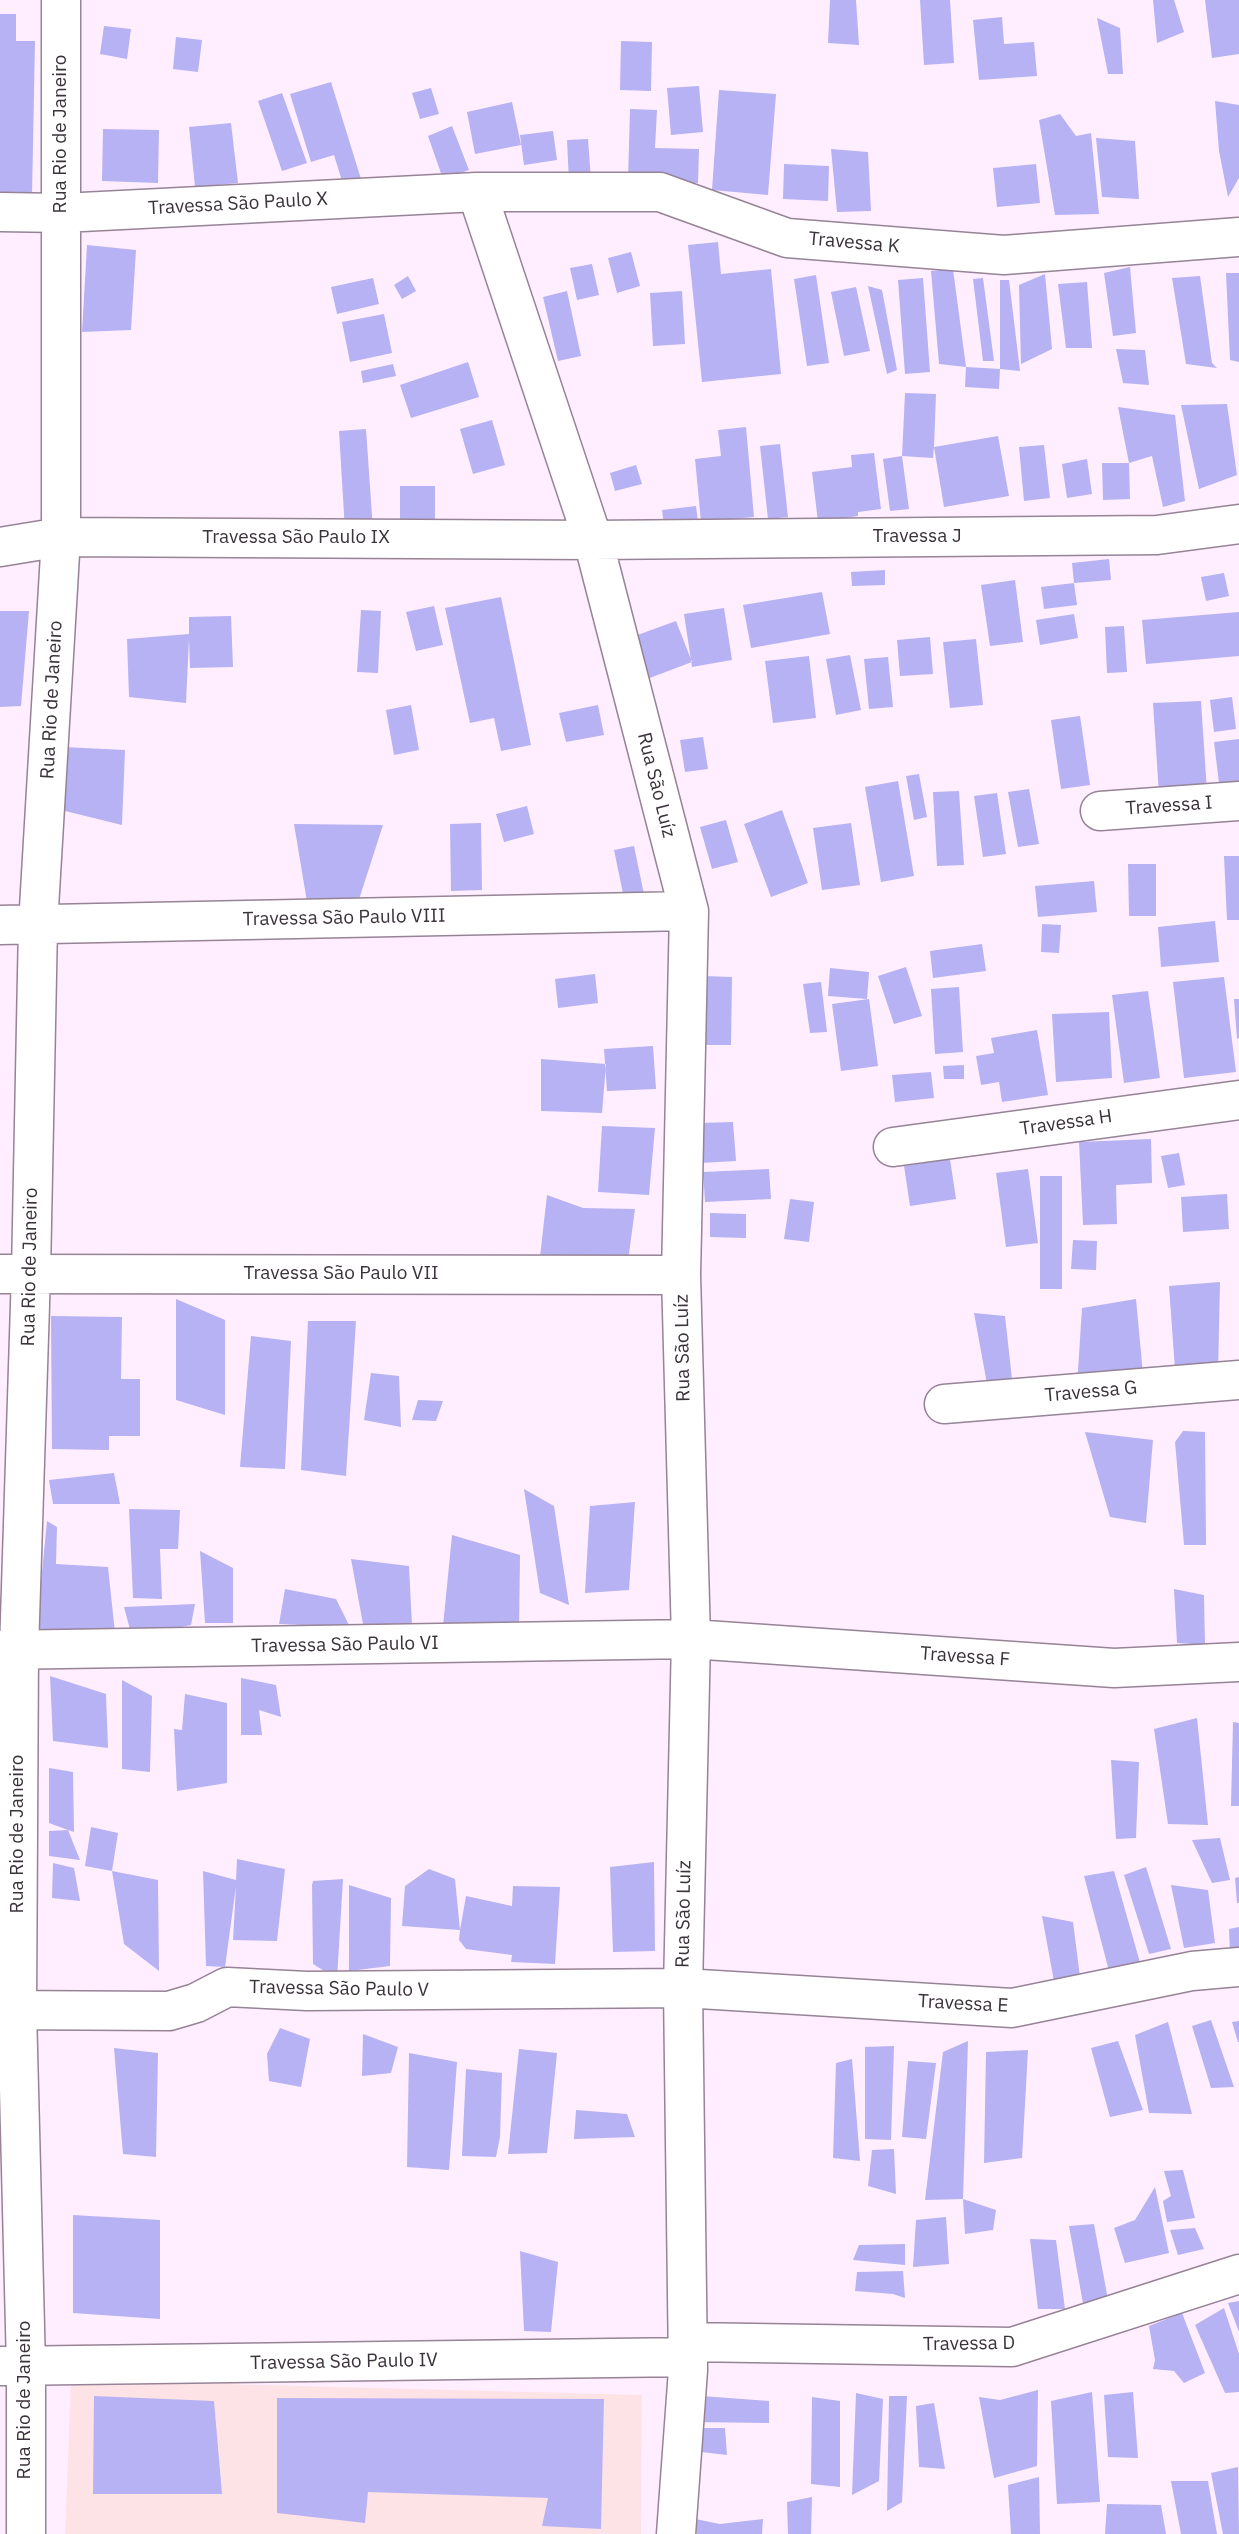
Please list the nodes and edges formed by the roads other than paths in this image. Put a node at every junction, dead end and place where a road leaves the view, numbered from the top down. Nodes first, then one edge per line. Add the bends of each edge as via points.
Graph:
1 (61, 0) edge
2 (477, 192) junction
3 (0, 212) edge
4 (62, 213) junction
5 (1239, 237) edge
6 (1239, 524) edge
7 (61, 537) junction
8 (593, 540) junction
9 (0, 547) edge
10 (1239, 801) edge
11 (1100, 811) dead end
12 (689, 911) junction
13 (0, 925) edge
14 (38, 925) junction
15 (1239, 1100) edge
16 (893, 1147) dead end
17 (15, 1273) edge
18 (681, 1275) junction
19 (1239, 1381) edge
20 (944, 1404) dead end
21 (691, 1639) junction
22 (9, 1650) edge
23 (1239, 1662) edge
24 (1239, 1967) edge
25 (683, 1988) junction
26 (9, 2010) edge
27 (1239, 2274) edge
28 (688, 2350) junction
29 (13, 2367) edge
30 (26, 2534) edge
31 (676, 2534) edge

1 - 4 street, Rua Rio de Janeiro
2 - 4 street, Travessa São Paulo X
2 - 5 street, Travessa K via 660,192 787,238 1004,255
2 - 8 street, Rua São Luíz
3 - 4 street, Travessa São Paulo X
4 - 7 street, Rua Rio de Janeiro
6 - 8 street, Travessa J via 1157,535
7 - 8 street, Travessa São Paulo IX
7 - 9 street, Travessa São Paulo IX
7 - 14 street, Rua Rio de Janeiro
8 - 12 street, Rua São Luíz
10 - 11 street, Travessa I
12 - 14 street, Travessa São Paulo VIII
12 - 18 street, Rua São Luíz
13 - 14 street, Travessa São Paulo VIII
14 - 17 street, Rua Rio de Janeiro
15 - 16 street, Travessa H
17 - 18 street, Travessa São Paulo VII
17 - 22 street, Rua Rio de Janeiro
18 - 21 street, Rua São Luíz
19 - 20 street, Travessa G
21 - 22 street, Travessa São Paulo VI
21 - 23 street, Travessa F via 1114,1668
21 - 25 street, Rua São Luíz
22 - 26 street, Rua Rio de Janeiro
24 - 25 street, Travessa E via 1192,1971 1012,2008
25 - 26 street, Travessa São Paulo V via 307,1991 227,1987 169,2011
25 - 28 street, Rua São Luíz
26 - 29 street, Rua Rio de Janeiro
27 - 28 street, Travessa D via 1012,2347
28 - 29 street, Travessa São Paulo IV
28 - 31 street, Rua São Luíz
29 - 30 street, Rua Rio de Janeiro

